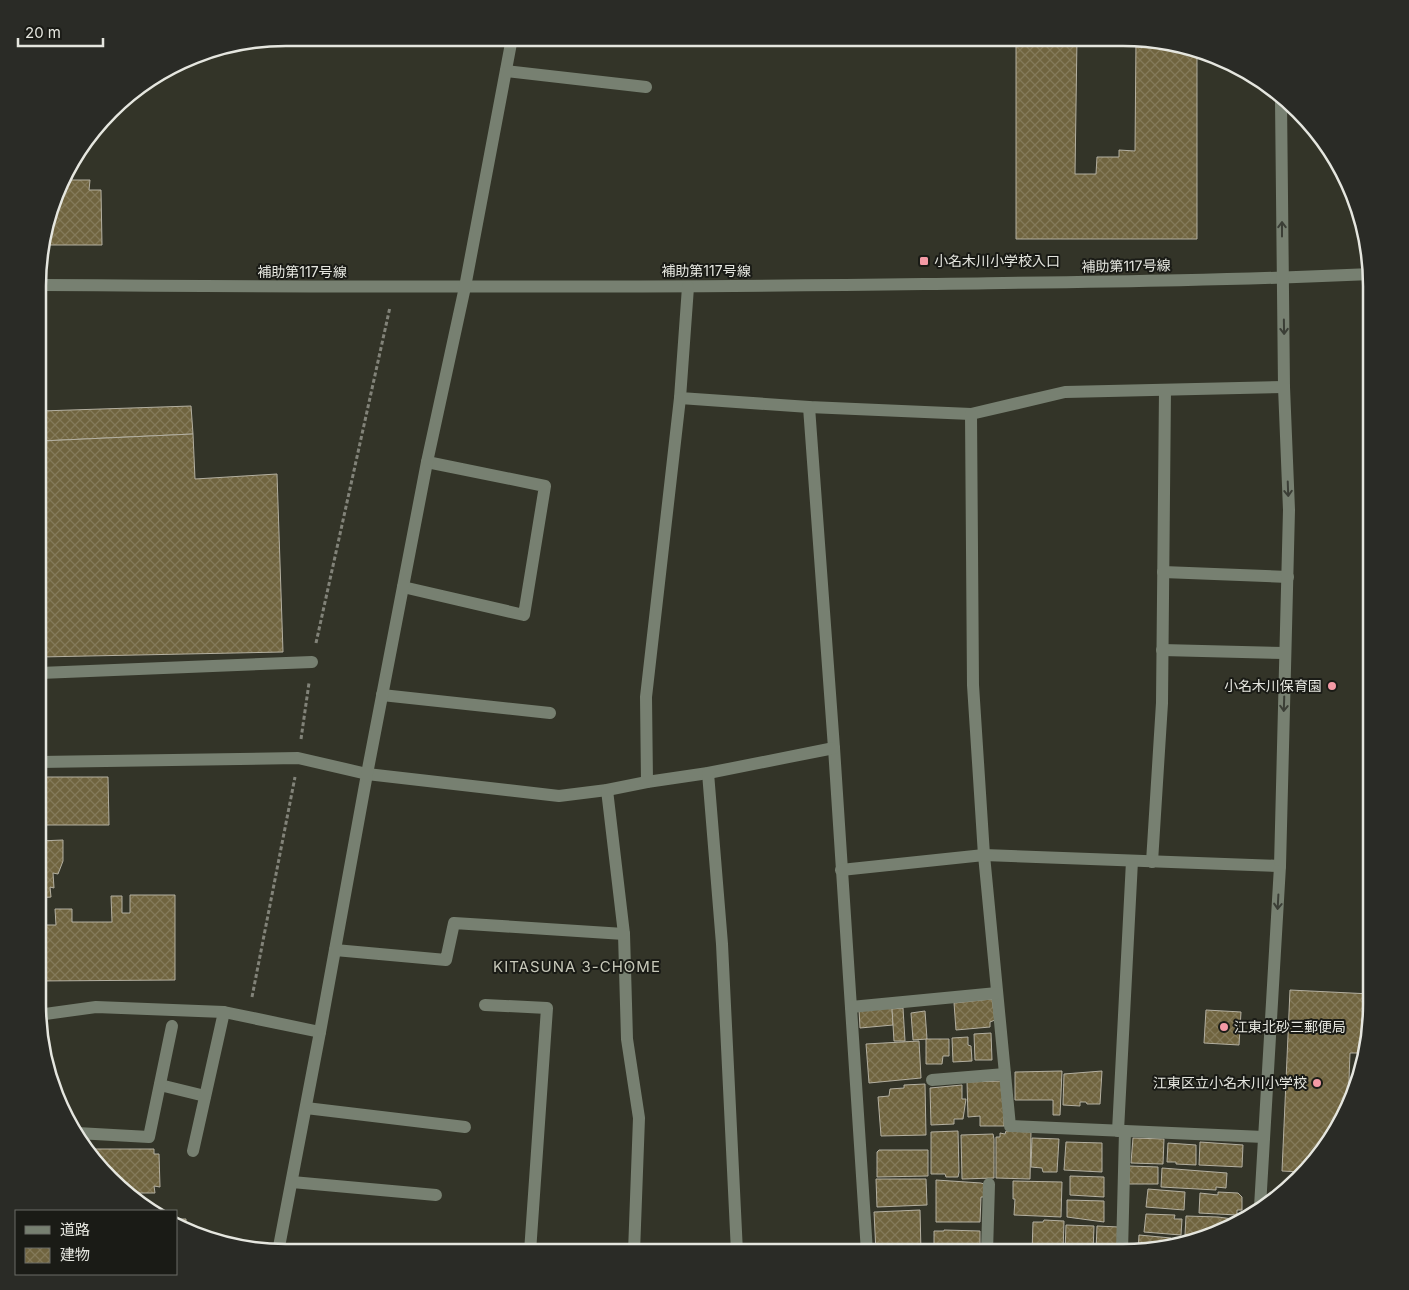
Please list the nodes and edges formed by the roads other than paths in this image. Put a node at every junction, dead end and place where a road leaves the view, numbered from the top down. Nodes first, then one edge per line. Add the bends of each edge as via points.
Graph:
1 (511, 46) edge
2 (506, 71) junction
3 (646, 87) dead end
4 (1282, 107) edge
5 (1362, 274) edge
6 (1283, 278) junction
7 (46, 285) edge
8 (465, 287) junction
9 (688, 287) junction
10 (1284, 387) junction
11 (1165, 390) junction
12 (680, 398) junction
13 (808, 407) junction
14 (971, 414) junction
15 (427, 462) junction
16 (1162, 572) junction
17 (1288, 577) junction
18 (403, 588) junction
19 (1162, 650) junction
20 (1286, 653) junction
21 (312, 662) dead end
22 (46, 674) edge
23 (382, 695) junction
24 (550, 713) dead end
25 (834, 748) junction
26 (46, 762) edge
27 (708, 773) junction
28 (367, 774) junction
29 (647, 782) junction
30 (607, 790) junction
31 (984, 855) junction
32 (1132, 861) junction
33 (1152, 862) junction
34 (1280, 866) junction
35 (841, 870) junction
36 (624, 934) junction
37 (335, 950) junction
38 (997, 994) junction
39 (485, 1005) dead end
40 (851, 1007) junction
41 (224, 1012) junction
42 (47, 1014) edge
43 (172, 1026) dead end
44 (320, 1032) junction
45 (1005, 1074) junction
46 (932, 1080) dead end
47 (160, 1085) junction
48 (205, 1096) junction
49 (306, 1108) junction
50 (465, 1127) dead end
51 (1122, 1131) junction
52 (84, 1133) edge
53 (1264, 1137) junction
54 (193, 1151) dead end
55 (292, 1182) junction
56 (989, 1184) dead end
57 (436, 1195) dead end
58 (1260, 1200) edge
59 (280, 1244) edge
60 (531, 1244) edge
61 (634, 1244) edge
62 (737, 1244) edge
63 (866, 1244) edge
64 (987, 1244) edge
65 (1122, 1244) edge

1 - 2 street
2 - 3 street
2 - 8 street
6 -> 4 street
5 - 6 street, 補助第117号線
6 - 9 street, 補助第117号線
6 -> 10 street
7 - 8 street, 補助第117号線
8 - 9 street, 補助第117号線
8 - 15 street
9 - 12 street
10 - 11 street
10 -> 17 street
11 - 14 street via 1064,392
11 - 16 street
12 - 13 street
12 - 29 street via 646,697
13 - 14 street
13 - 25 street
14 - 31 street via 973,685
15 - 18 street
15 - 18 street via 545,486 524,615
16 - 17 street
16 - 19 street
17 - 20 street
18 - 23 street
19 - 20 street
19 - 33 street
20 -> 34 street
21 - 22 street
23 - 24 street
23 - 28 street
25 - 27 street
25 - 35 street
26 - 28 street via 298,758
27 - 29 street
27 - 62 street via 722,944
28 - 30 street via 559,796
28 - 37 street
29 - 30 street
30 - 36 street
31 - 32 street
31 - 35 street
31 - 38 street
32 - 33 street
32 - 51 street
33 - 34 street
34 -> 53 street
35 - 40 street
36 - 37 street via 454,923 446,960
36 - 61 street via 627,1038 639,1118
37 - 44 street
38 - 40 street
38 - 45 street
39 - 60 street via 547,1008
40 - 63 street
41 - 42 street via 96,1007
41 - 44 street
41 - 48 street
43 - 47 street
44 - 49 street
45 - 46 street
45 - 51 street via 1010,1126
47 - 48 street
47 - 52 street via 149,1137
48 - 54 street
49 - 50 street
49 - 55 street
51 - 53 street
51 - 65 street
53 - 58 street
55 - 57 street
55 - 59 street
56 - 64 street

